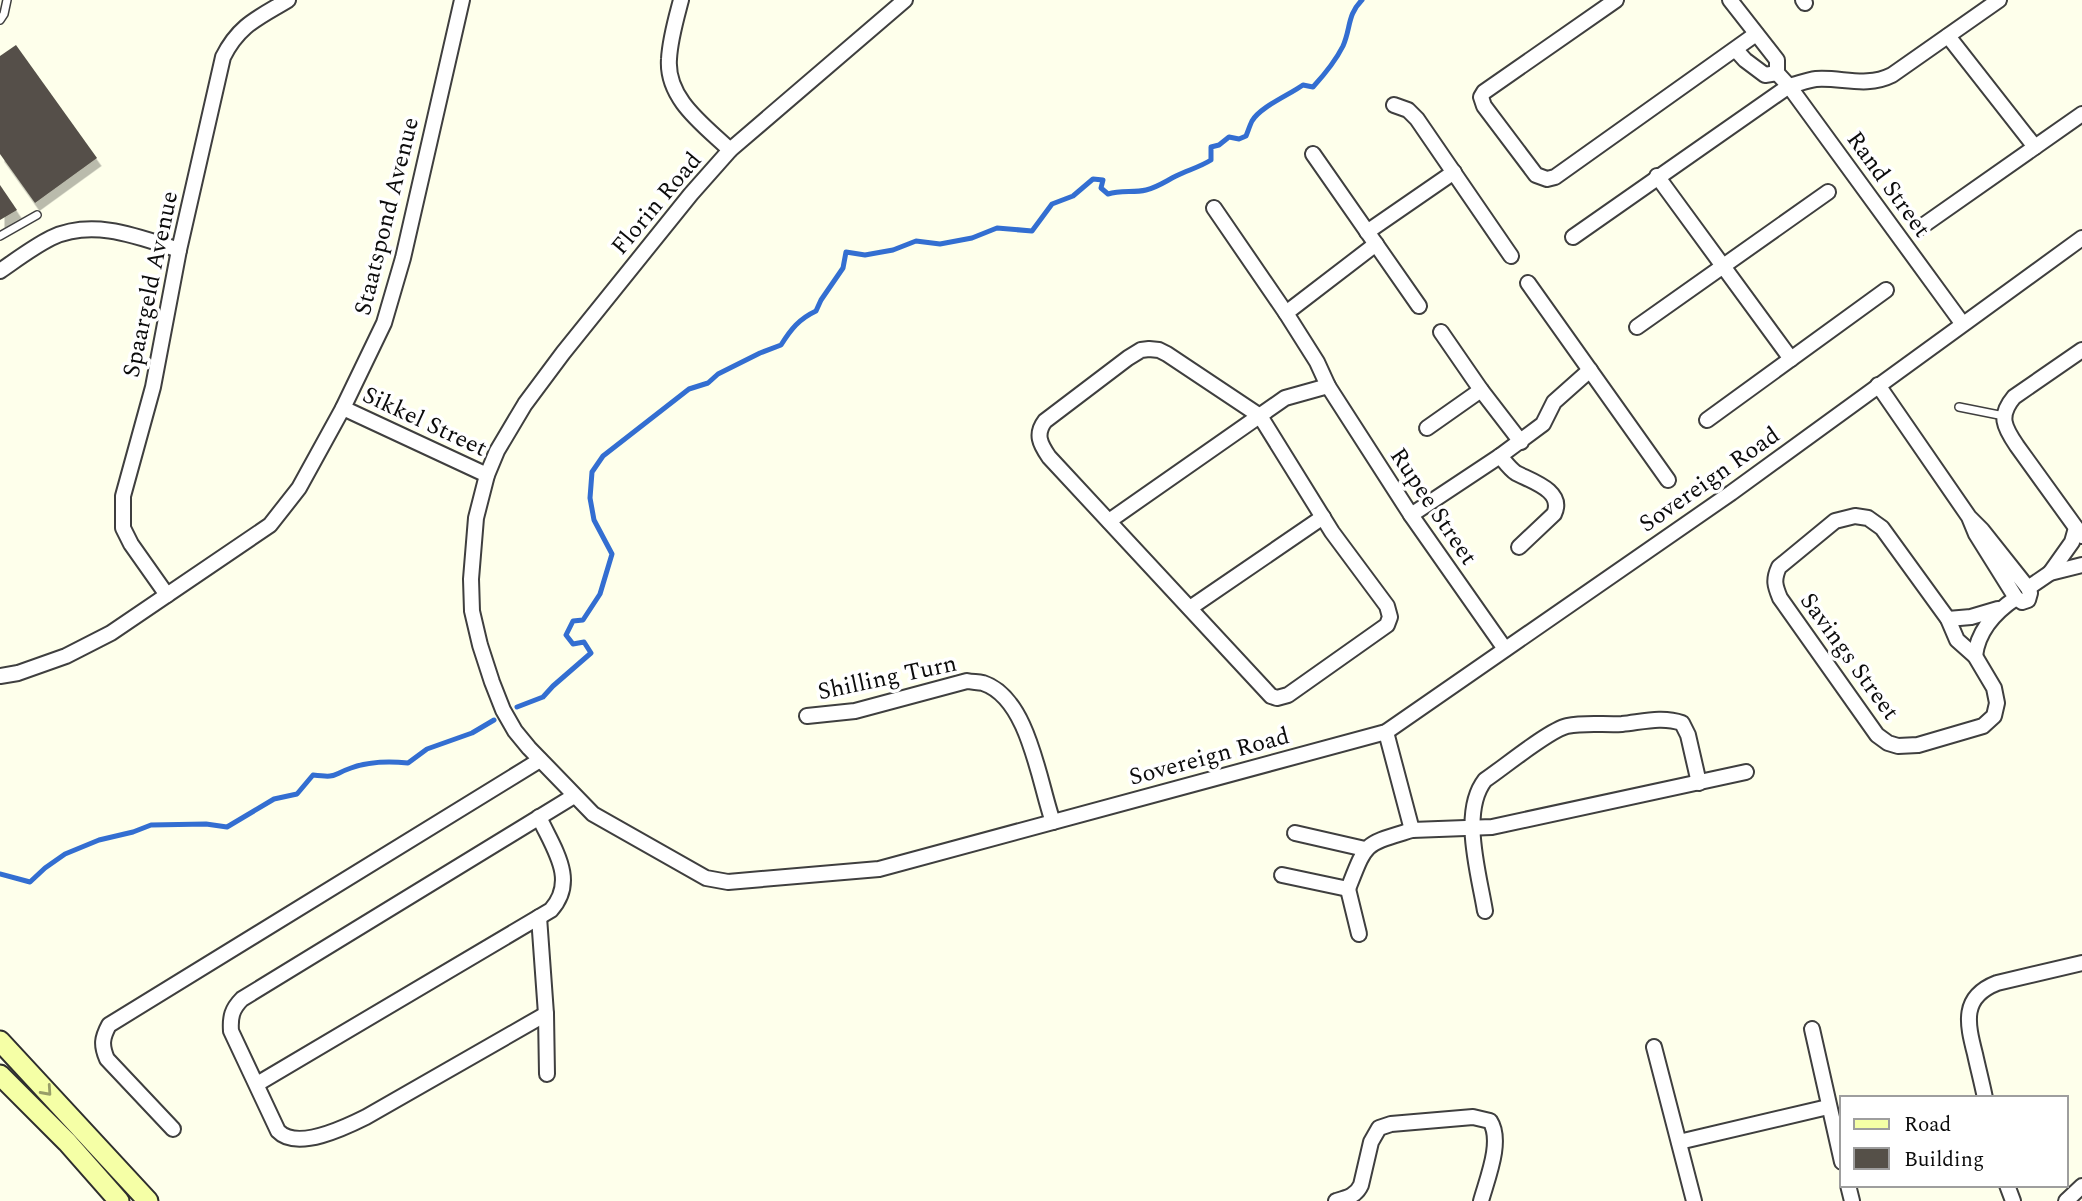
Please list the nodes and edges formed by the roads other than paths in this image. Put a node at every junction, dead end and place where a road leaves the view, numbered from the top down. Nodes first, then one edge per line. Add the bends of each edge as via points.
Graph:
1 (7, 0) edge
2 (288, 0) edge
3 (462, 0) edge
4 (681, 0) edge
5 (905, 0) edge
6 (1616, 0) edge
7 (1730, 0) edge
8 (1999, 0) edge
9 (0, 20) edge
10 (1756, 34) junction
11 (1948, 36) junction
12 (1736, 50) junction
13 (1777, 73) junction
14 (1789, 86) junction
15 (1394, 105) dead end
16 (2082, 114) edge
17 (2035, 147) junction
18 (730, 150) junction
19 (1313, 154) dead end
20 (1454, 172) junction
21 (1657, 176) junction
22 (1828, 192) dead end
23 (1214, 208) dead end
24 (37, 215) dead end
25 (1921, 227) dead end
26 (0, 236) edge
27 (1573, 237) dead end
28 (1371, 238) junction
29 (2082, 238) edge
30 (179, 250) junction
31 (1511, 256) dead end
32 (1723, 266) junction
33 (0, 271) edge
34 (1528, 283) dead end
35 (1886, 290) dead end
36 (1419, 306) dead end
37 (1286, 313) junction
38 (1962, 323) junction
39 (1637, 327) dead end
40 (1441, 332) dead end
41 (2082, 350) edge
42 (1791, 359) junction
43 (1590, 370) junction
44 (1878, 385) junction
45 (1328, 386) junction
46 (1481, 390) junction
47 (1959, 407) dead end
48 (343, 408) junction
49 (1260, 415) junction
50 (2004, 415) junction
51 (1707, 420) dead end
52 (1427, 428) dead end
53 (1521, 442) junction
54 (1500, 456) junction
55 (487, 475) junction
56 (1668, 480) dead end
57 (1411, 515) junction
58 (1323, 517) junction
59 (1969, 517) junction
60 (1109, 521) junction
61 (2079, 532) edge
62 (1519, 547) dead end
63 (2082, 565) edge
64 (2050, 573) junction
65 (2028, 588) junction
66 (167, 594) junction
67 (2016, 598) junction
68 (1190, 608) junction
69 (2002, 608) junction
70 (1948, 619) junction
71 (1505, 649) junction
72 (1975, 656) junction
73 (0, 676) edge
74 (807, 716) dead end
75 (1386, 732) junction
76 (540, 760) junction
77 (1746, 772) dead end
78 (1699, 783) junction
79 (574, 796) junction
80 (539, 817) junction
81 (1053, 822) junction
82 (1472, 828) junction
83 (1412, 830) junction
84 (1295, 833) dead end
85 (1365, 849) junction
86 (1282, 875) dead end
87 (1348, 888) junction
88 (1485, 911) dead end
89 (539, 917) junction
90 (1359, 934) dead end
91 (2082, 963) edge
92 (546, 1014) junction
93 (1812, 1029) dead end
94 (0, 1041) edge
95 (1654, 1048) dead end
96 (547, 1074) dead end
97 (0, 1075) edge
98 (257, 1084) junction
99 (1985, 1096) edge
100 (1828, 1107) junction
101 (173, 1129) dead end
102 (1679, 1142) junction
103 (1840, 1154) edge
104 (2082, 1186) edge
105 (119, 1201) edge
106 (148, 1201) edge
107 (1336, 1201) edge
108 (1481, 1201) edge
109 (1694, 1201) edge
110 (2067, 1201) edge

1 - 9 lane
2 - 30 street, Spaargeld Avenue via 247,25 223,58
3 - 48 street, Staatspond Avenue via 403,258 384,323
4 - 18 street via 669,59 672,83 686,108
5 - 18 street, Florin Road
6 - 12 street via 1481,97 1536,176 1555,177
7 - 10 street
8 - 11 street
10 - 12 street
10 - 13 street via 1777,60
11 - 14 street via 1881,81 1815,79
11 - 17 street
12 - 13 street via 1765,75
13 - 14 street, Rand Street
14 - 21 street
14 - 38 street, Rand Street
15 - 20 street via 1417,119
16 - 17 street
17 - 25 street
18 - 55 street, Florin Road via 540,383
19 - 28 street
20 - 28 street
20 - 31 street
21 - 27 street
21 - 32 street
22 - 32 street
23 - 37 street, Rupee Street
24 - 26 lane
28 - 36 street
28 - 37 street
29 - 38 street, Sovereign Road
30 - 33 street via 133,235 79,230 52,238
30 - 66 street, Spaargeld Avenue via 122,515 131,544
32 - 39 street
32 - 42 street
34 - 43 street
35 - 42 street
37 - 45 street, Rupee Street
38 - 44 street, Sovereign Road
40 - 46 street
41 - 50 street via 2014,397
42 - 51 street
43 - 53 street via 1554,402 1543,424
43 - 56 street
44 - 59 street
44 - 71 street, Sovereign Road
45 - 49 street via 1285,398
45 - 57 street, Rupee Street
46 - 52 street
46 - 53 street
47 - 50 lane
48 - 55 street, Sikkel Street
48 - 66 street, Staatspond Avenue via 299,488 271,525
49 - 58 street
49 - 60 street
49 - 60 street via 1158,349 1141,350 1128,358 1045,421 1038,435 1049,457
50 - 61 street via 2007,432
53 - 54 street
54 - 57 street
54 - 62 street via 1517,473 1540,483 1557,507
55 - 76 street, Sovereign Road via 476,518 472,611 503,710
57 - 71 street, Rupee Street
58 - 68 street
58 - 68 street via 1387,606 1390,617 1387,625 1288,695 1271,696
59 - 65 street
59 - 67 street
60 - 68 street
61 - 64 street
63 - 64 street
64 - 65 street
65 - 67 street via 2028,600
66 - 73 street, Staatspond Avenue via 111,633 66,656
67 - 69 street
69 - 70 street
69 - 72 street via 1985,627
70 - 72 street, Savings Street via 1957,640
70 - 72 street, Savings Street via 1882,528 1868,518 1854,516 1835,522 1775,576 1780,598 1877,735 1888,743 1917,745 1983,726 1994,716 1994,688
71 - 75 street, Sovereign Road
74 - 81 street, Shilling Turn via 855,711 967,681 984,683 1017,711 1027,731
75 - 81 street, Sovereign Road
75 - 83 street
76 - 79 street, Sovereign Road
76 - 101 street via 109,1025 102,1038 107,1059
77 - 78 street
78 - 82 street
78 - 82 street via 1682,723 1661,719 1564,727 1485,780 1476,796
79 - 80 street
79 - 81 street, Sovereign Road via 593,814 632,837 706,878 728,882 878,869
80 - 89 street via 559,860 564,886 558,902
80 - 98 street via 242,999 231,1014 231,1031
82 - 83 street
82 - 88 street
83 - 85 street
84 - 85 street
85 - 87 street
86 - 87 street
87 - 90 street
89 - 92 street
89 - 98 street
91 - 99 street via 1997,983 1975,998 1968,1026
92 - 96 street
92 - 98 street via 366,1117 312,1137 299,1140 278,1132
93 - 100 street
94 -> 106 main road
95 - 102 street
97 - 105 main road
100 - 102 street
100 - 103 street
102 - 109 street
104 - 110 street
107 - 108 street via 1358,1191 1379,1128 1473,1117 1490,1121 1495,1132

